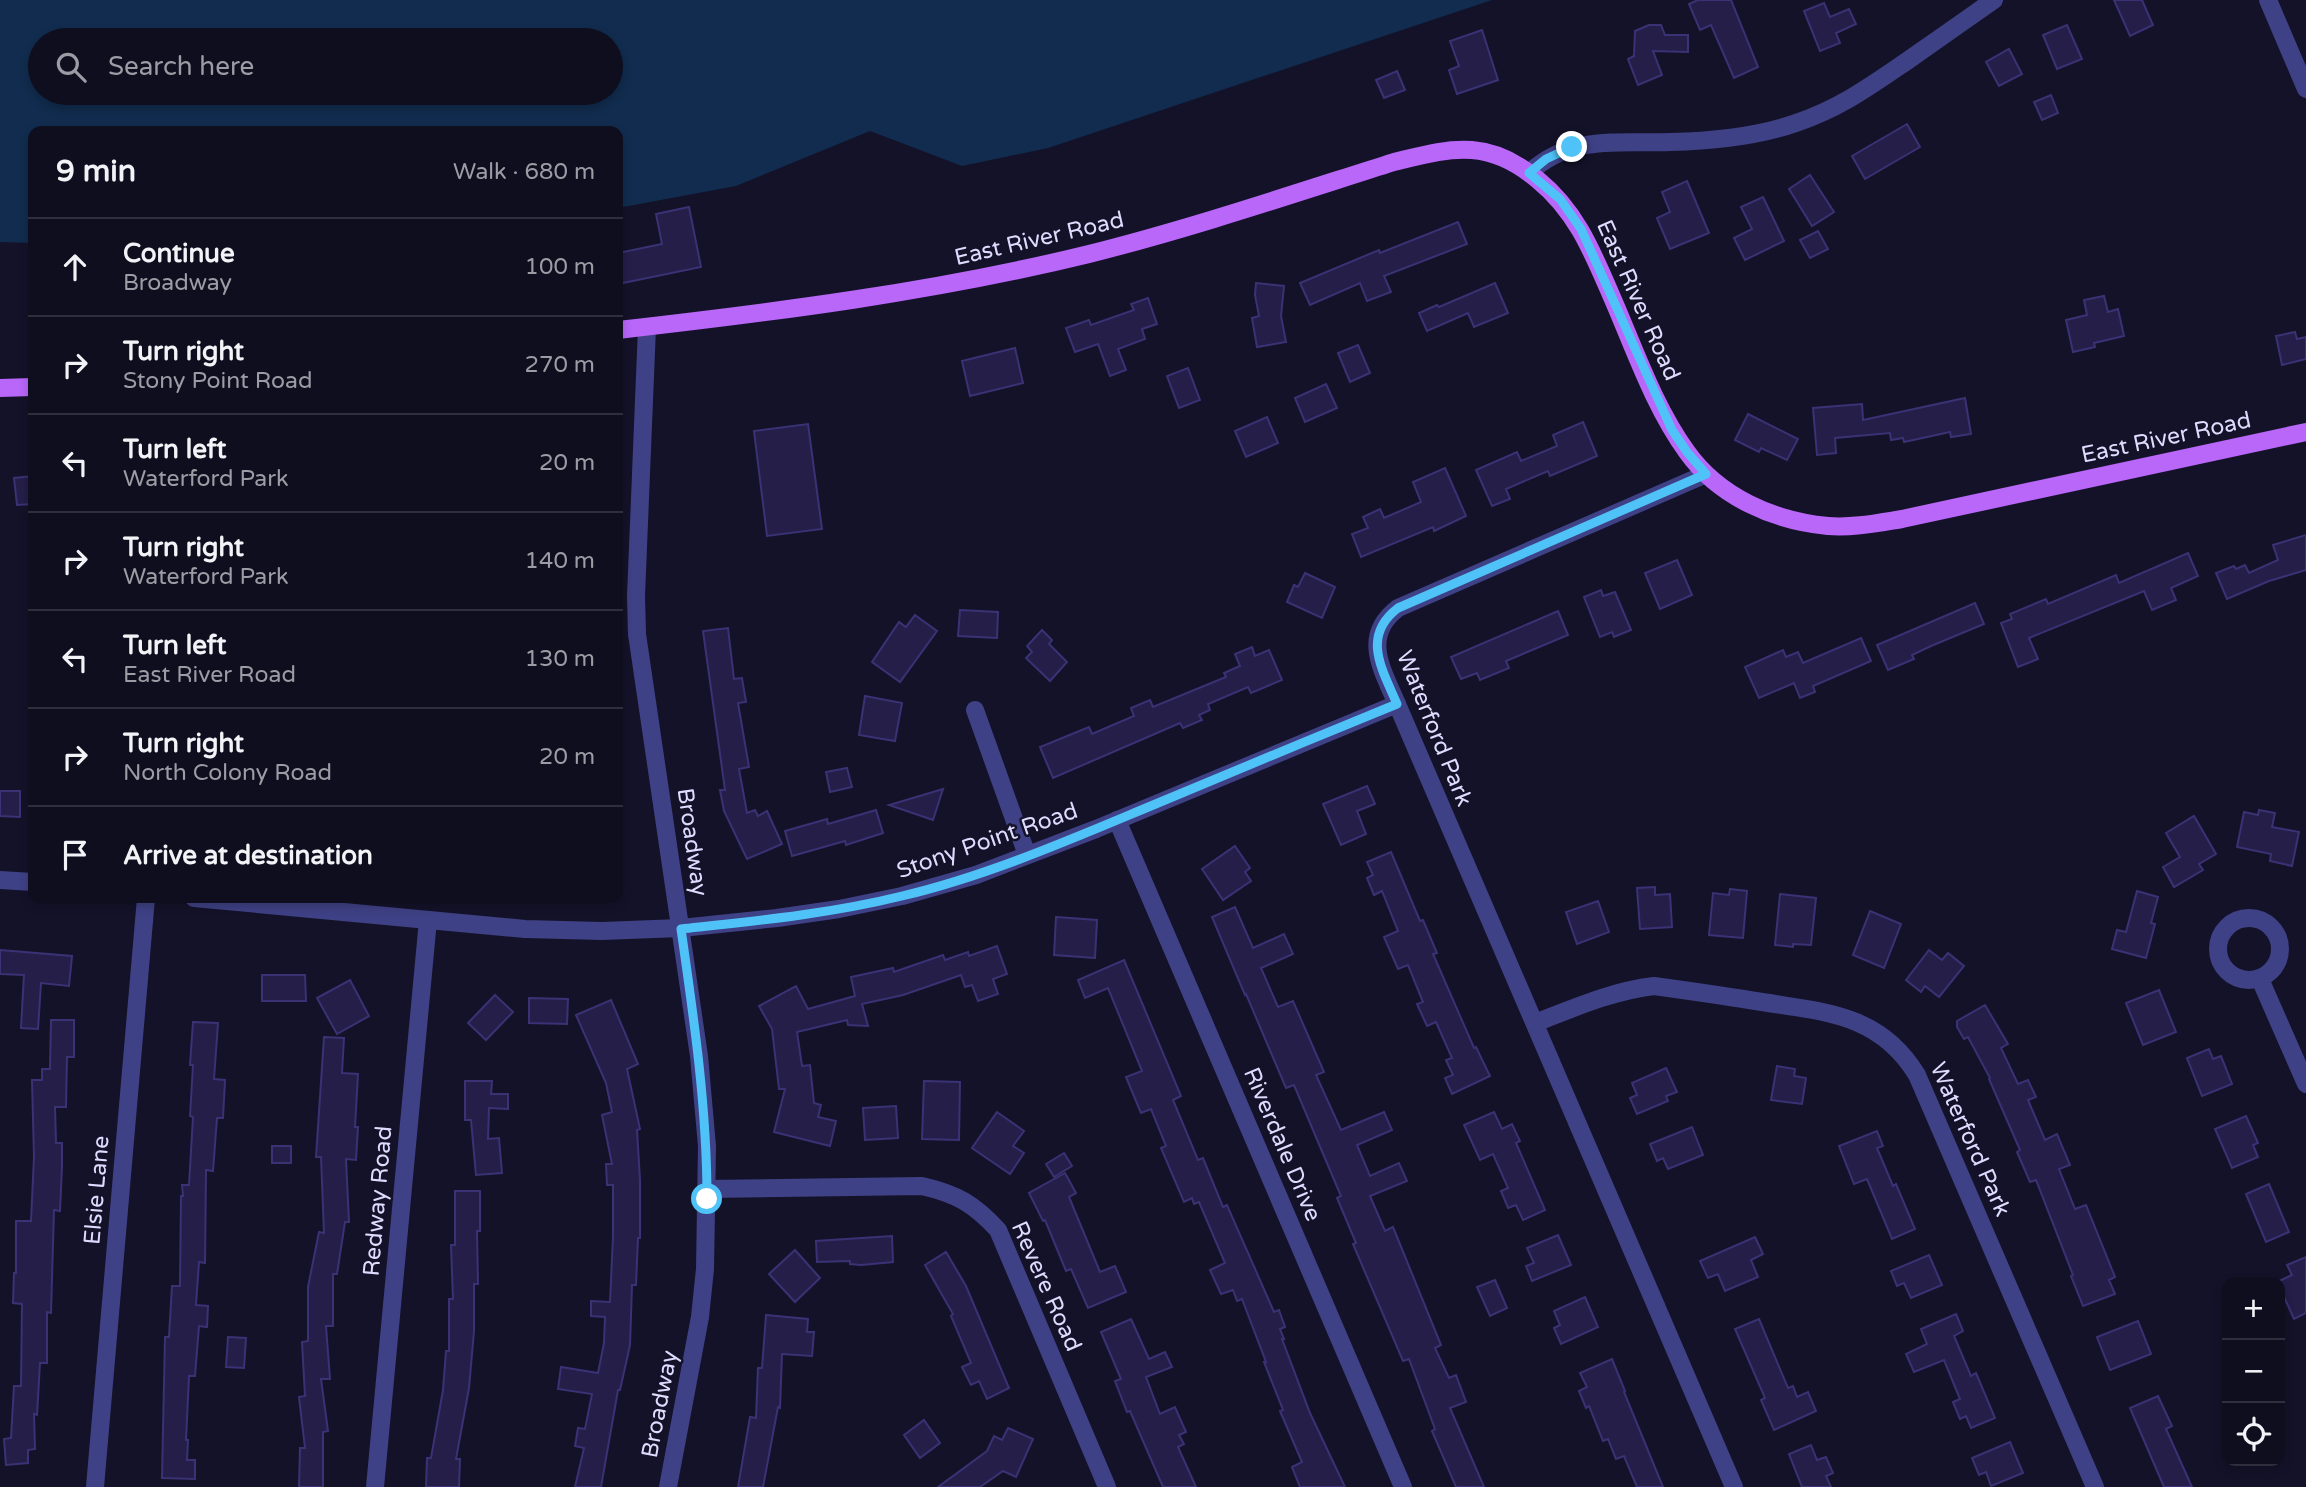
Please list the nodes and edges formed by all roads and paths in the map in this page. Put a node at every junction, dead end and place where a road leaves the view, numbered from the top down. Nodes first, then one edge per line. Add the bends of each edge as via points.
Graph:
1 (1994, 0) edge
2 (2268, 0) edge
3 (2306, 89) edge
4 (1529, 173) junction
5 (647, 327) junction
6 (623, 329) edge
7 (28, 387) edge
8 (0, 388) edge
9 (2306, 432) edge
10 (1706, 474) junction
11 (1397, 704) junction
12 (975, 710) dead end
13 (1117, 820) junction
14 (1027, 855) junction
15 (0, 880) edge
16 (28, 882) edge
17 (146, 903) edge
18 (247, 903) edge
19 (428, 920) junction
20 (681, 929) junction
21 (2260, 979) dead end
22 (1535, 1023) junction
23 (2306, 1084) edge
24 (707, 1189) junction
25 (94, 1487) edge
26 (375, 1487) edge
27 (668, 1487) edge
28 (1106, 1487) edge
29 (1404, 1487) edge
30 (1734, 1487) edge
31 (2095, 1487) edge

1 - 4 street via 1865,91 1800,122 1712,140 1572,147
2 - 3 street
4 - 5 main road, East River Road via 1491,153 1453,150 1425,154 1087,254 904,292
4 - 10 main road, East River Road via 1560,199 1581,229 1672,430
5 - 6 main road, East River Road
5 - 20 street, Broadway via 637,634
7 - 8 main road
9 - 10 main road, East River Road via 1938,512 1857,525 1788,519 1745,502
10 - 11 street, Waterford Park via 1398,608 1384,623 1377,644
11 - 13 street, Stony Point Road
11 - 22 street, Waterford Park
12 - 14 street
13 - 14 street, Stony Point Road
13 - 29 street, Riverdale Drive
14 - 20 street, Stony Point Road via 902,896
15 - 16 street
17 - 25 street, Elsie Lane
18 - 19 street, Stony Point Road
19 - 20 street, Stony Point Road via 525,929
19 - 26 street, Redway Road
20 - 24 street, Broadway via 699,1056
21 - 23 street
22 - 30 street, Waterford Park
22 - 31 street, Waterford Park via 1605,996 1654,986 1842,1015 1894,1045 1917,1075
24 - 27 street, Broadway via 700,1317
24 - 28 street, Revere Road via 922,1186 965,1200 998,1230

